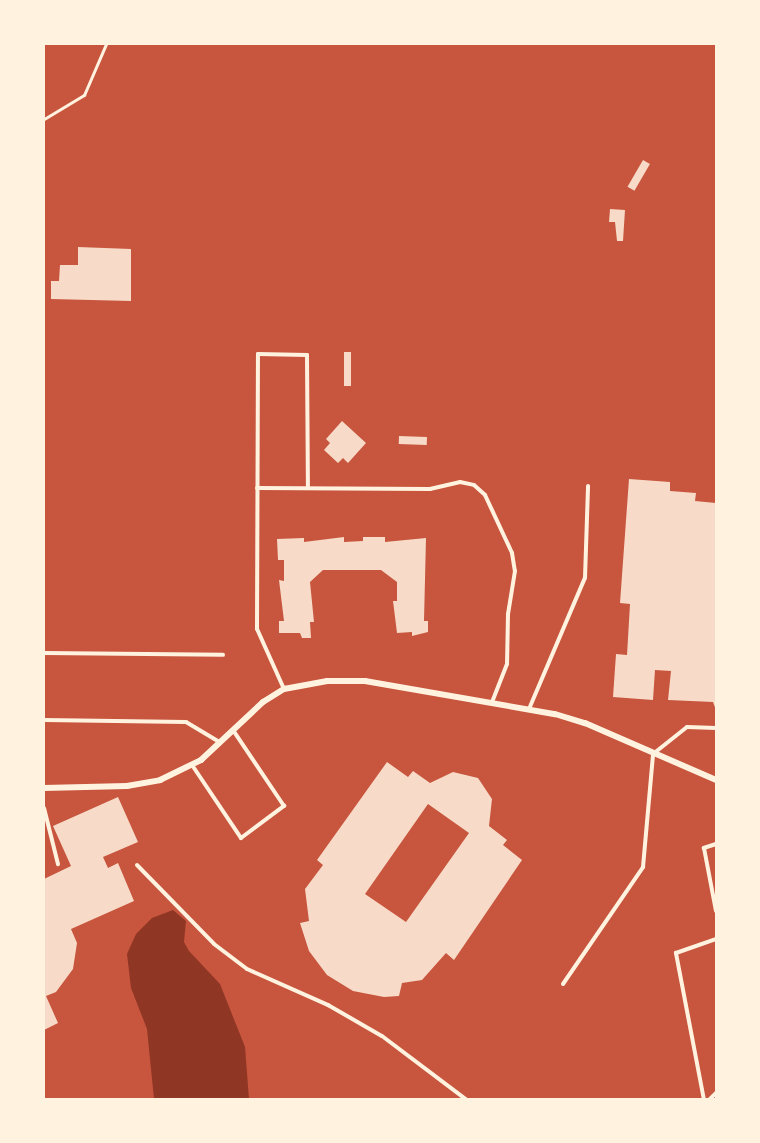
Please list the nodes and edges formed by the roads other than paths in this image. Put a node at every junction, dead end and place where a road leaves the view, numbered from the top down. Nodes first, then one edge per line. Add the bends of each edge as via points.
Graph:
1 (308, 486) junction
2 (588, 486) dead end
3 (257, 488) junction
4 (44, 653) edge
5 (223, 655) dead end
6 (284, 689) junction
7 (492, 702) junction
8 (529, 709) junction
9 (44, 720) edge
10 (717, 728) edge
11 (233, 730) junction
12 (220, 742) junction
13 (652, 754) junction
14 (192, 765) junction
15 (717, 780) edge
16 (44, 788) edge
17 (44, 808) edge
18 (717, 844) edge
19 (58, 864) dead end
20 (137, 865) dead end
21 (717, 911) edge
22 (717, 939) edge
23 (563, 984) dead end
24 (717, 1093) edge
25 (467, 1100) edge
26 (704, 1100) edge
27 (709, 1100) edge

1 - 3 lane
1 - 3 lane via 307,355 258,354
1 - 7 lane via 430,489 460,482 474,485 485,495 512,553 514,571 507,664
2 - 8 lane via 585,578
3 - 6 lane via 257,629
4 - 5 lane
6 - 7 street via 327,681 365,681
6 - 11 street
7 - 8 street
8 - 13 street via 585,723
9 - 12 lane via 186,722
10 - 13 lane via 687,727
11 - 12 street
11 - 14 lane via 284,807 241,838
12 - 14 street
13 - 15 street
13 - 23 lane via 643,867
14 - 16 street via 160,780 127,786
17 - 19 lane
18 - 21 lane via 704,848
20 - 25 lane via 214,944 248,969 328,1005 382,1035
22 - 26 lane via 676,953
24 - 27 lane

